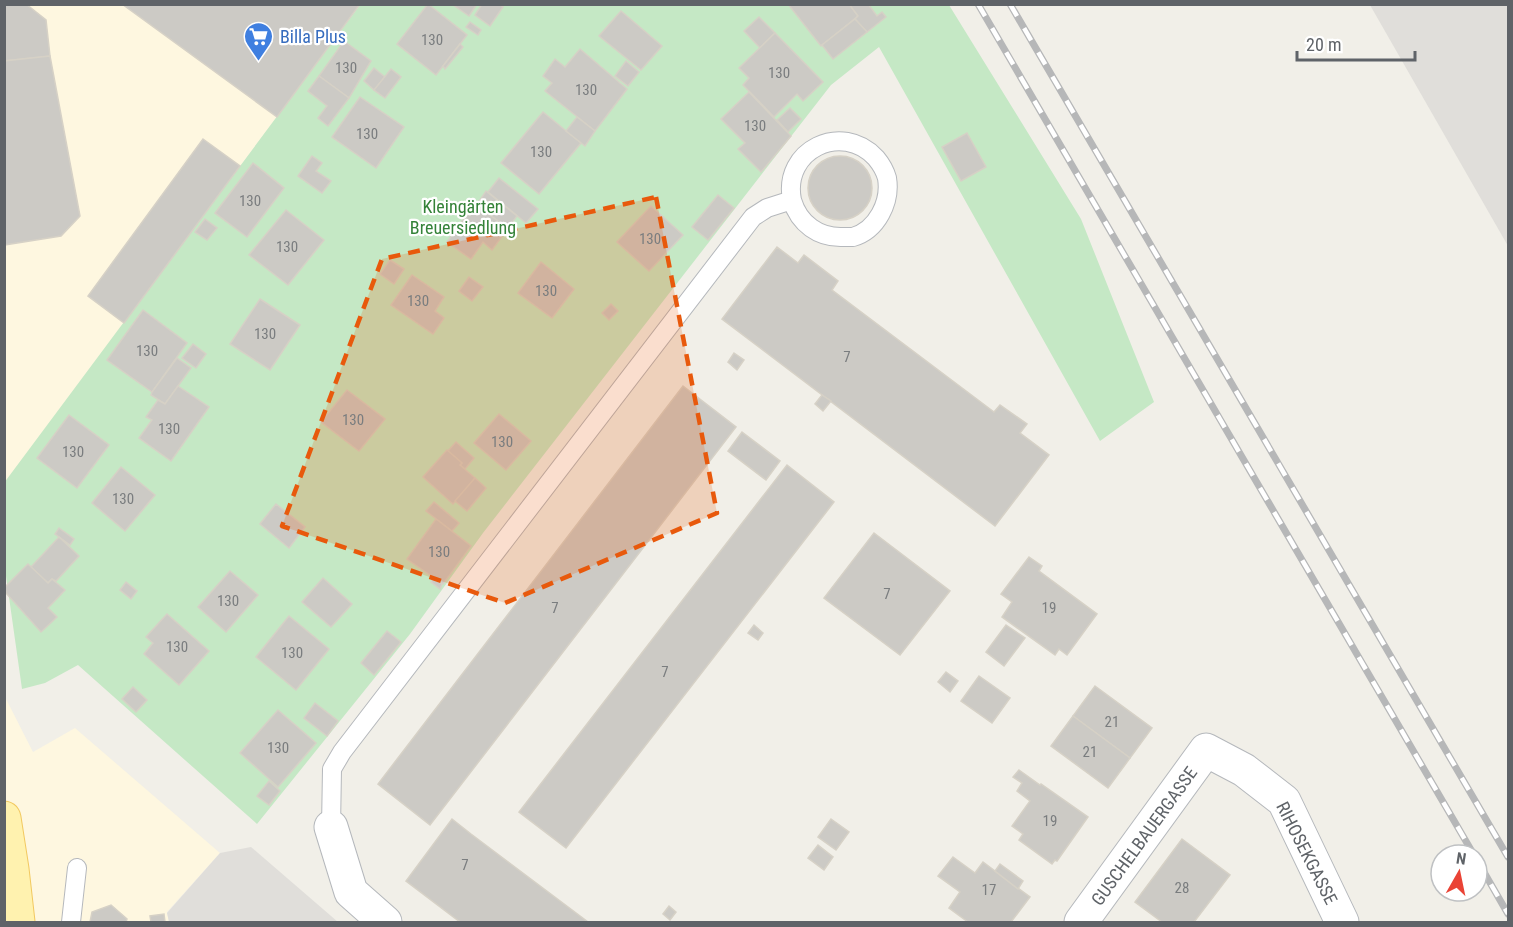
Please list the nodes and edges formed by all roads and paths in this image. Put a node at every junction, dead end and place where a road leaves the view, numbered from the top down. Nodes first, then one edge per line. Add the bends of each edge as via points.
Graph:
1 (792, 200) junction
2 (1206, 750) joint
3 (4, 818) edge
4 (331, 827) joint
5 (77, 868) dead end
6 (18, 922) edge
7 (71, 922) edge
8 (385, 922) edge
9 (1082, 922) edge
10 (1342, 922) edge

1 - 1 lane via 792,177 799,162 824,143 855,143 880,162 887,177 888,195 882,214 870,228 853,237 834,238 816,232 803,222
1 - 4 lane via 753,217 342,752 332,769
2 - 9 street, GUSCHELBAUERGASSE
2 - 10 street, RIHOSEKGASSE via 1244,770 1284,801
3 - 6 main road
4 - 8 street via 351,892
5 - 7 lane

